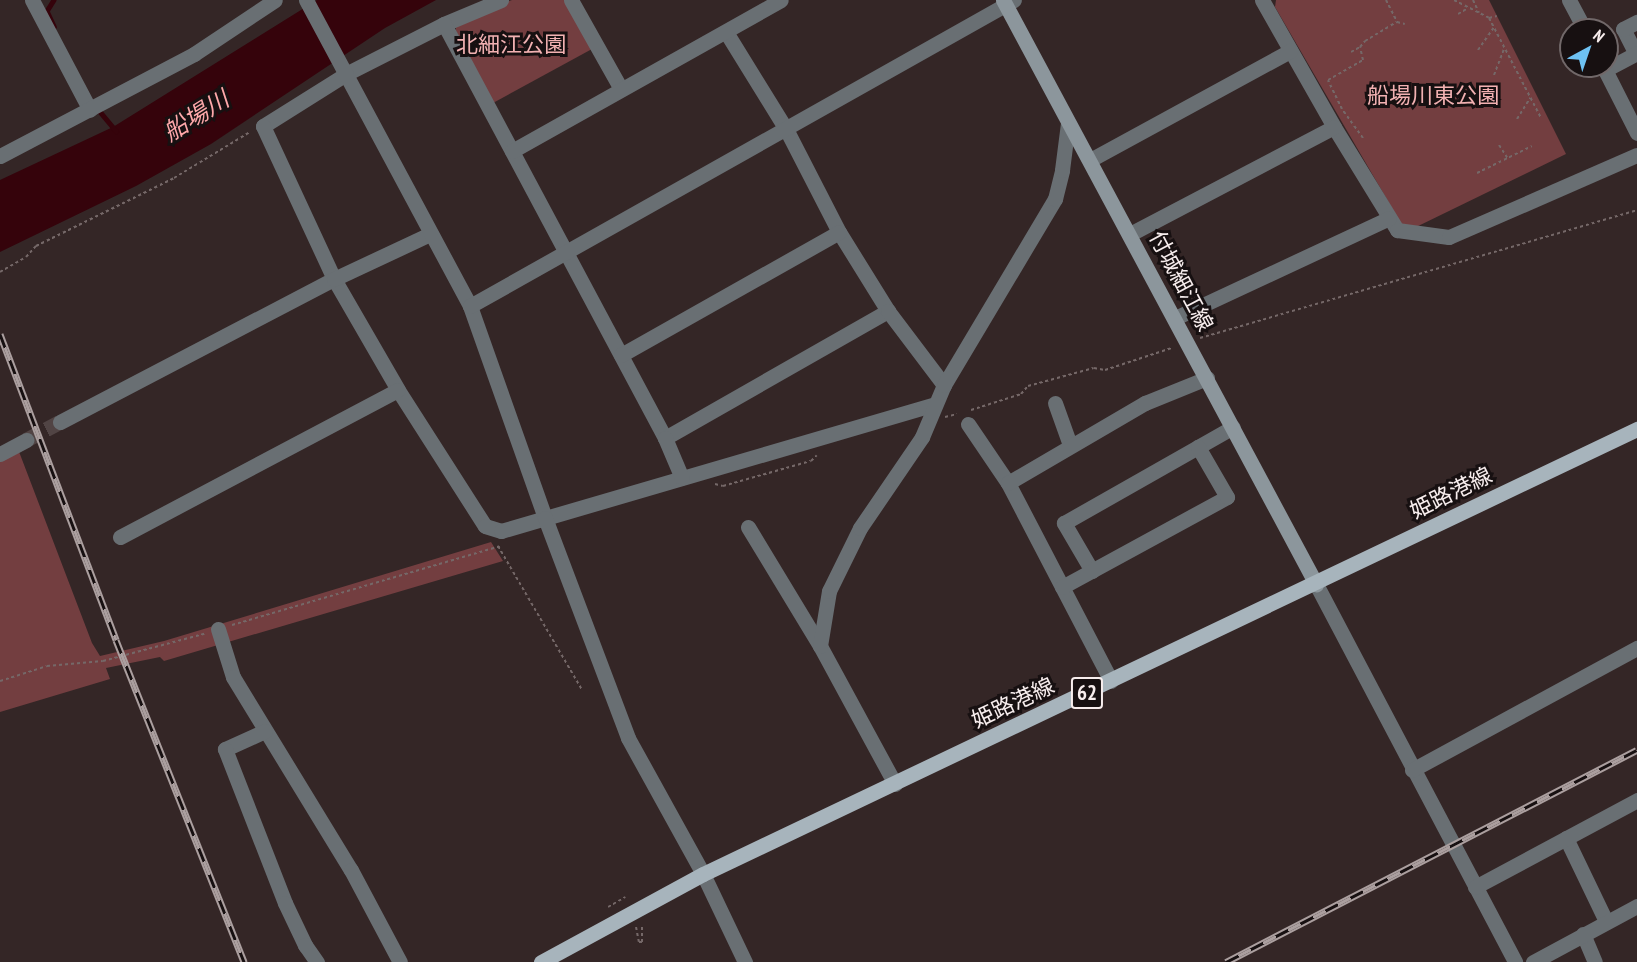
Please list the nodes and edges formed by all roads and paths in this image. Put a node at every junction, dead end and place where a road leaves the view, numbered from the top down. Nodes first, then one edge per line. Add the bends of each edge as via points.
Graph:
1 (275, 0) edge
2 (306, 0) edge
3 (501, 0) edge
4 (571, 0) edge
5 (781, 0) edge
6 (1262, 0) edge
7 (1386, 0) edge
8 (1454, 0) edge
9 (1473, 0) edge
10 (1569, 0) edge
11 (34, 1) edge
12 (1008, 2) edge
13 (1468, 8) junction
14 (1479, 13) junction
15 (1458, 14) dead end
16 (1497, 16) dead end
17 (1489, 18) junction
18 (1579, 18) edge
19 (1397, 22) junction
20 (1637, 22) edge
21 (444, 24) junction
22 (1405, 24) dead end
23 (1494, 27) junction
24 (726, 32) junction
25 (1360, 47) junction
26 (1504, 49) junction
27 (1478, 50) dead end
28 (1290, 51) junction
29 (1351, 52) dead end
30 (1636, 54) edge
31 (1619, 61) edge
32 (346, 74) junction
33 (1494, 75) dead end
34 (1609, 78) edge
35 (621, 89) junction
36 (1530, 98) junction
37 (90, 110) junction
38 (1540, 118) dead end
39 (1517, 119) dead end
40 (1068, 123) junction
41 (263, 126) junction
42 (1334, 127) junction
43 (786, 129) junction
44 (1637, 133) edge
45 (1363, 138) dead end
46 (1499, 145) dead end
47 (1532, 146) dead end
48 (512, 151) junction
49 (1637, 155) edge
50 (0, 156) edge
51 (1508, 159) junction
52 (1090, 160) junction
53 (1477, 173) dead end
54 (1637, 210) edge
55 (1389, 218) junction
56 (839, 231) junction
57 (430, 234) junction
58 (1130, 234) junction
59 (567, 251) junction
60 (0, 272) edge
61 (334, 279) junction
62 (471, 306) junction
63 (888, 311) junction
64 (1175, 318) junction
65 (1188, 342) junction
66 (621, 355) junction
67 (1207, 378) junction
68 (944, 385) junction
69 (398, 390) junction
70 (1055, 403) dead end
71 (935, 404) junction
72 (60, 422) tunnel mouth
73 (928, 422) junction
74 (968, 424) dead end
75 (1233, 427) junction
76 (1637, 429) edge
77 (665, 438) junction
78 (26, 440) tunnel mouth
79 (1070, 445) junction
80 (1198, 447) junction
81 (0, 454) edge
82 (682, 478) junction
83 (1008, 483) junction
84 (545, 518) junction
85 (485, 526) junction
86 (748, 527) dead end
87 (120, 537) dead end
88 (507, 544) dead end
89 (498, 547) junction
90 (1092, 571) junction
91 (1316, 584) junction
92 (1062, 587) junction
93 (218, 629) junction
94 (820, 646) junction
95 (1637, 648) edge
96 (0, 681) edge
97 (1111, 681) junction
98 (582, 690) dead end
99 (265, 731) junction
100 (1412, 770) junction
101 (895, 784) junction
102 (1637, 800) edge
103 (1566, 838) junction
104 (703, 874) junction
105 (1475, 887) junction
106 (1637, 906) edge
107 (1606, 921) junction
108 (642, 924) dead end
109 (638, 930) dead end
110 (1583, 934) junction
111 (394, 960) edge
112 (317, 962) edge
113 (541, 962) edge
114 (744, 962) edge
115 (1515, 962) edge
116 (1533, 962) edge
117 (1595, 962) edge

1 - 37 street via 194,54
2 - 32 street
3 - 21 street
4 - 35 street
5 - 24 street
6 - 28 street
7 - 19 path
8 - 13 path
9 - 14 path
10 - 18 street
11 - 37 street
12 - 40 main road, 付城細江線
12 - 43 street
13 - 14 path
13 - 15 path
14 - 17 path
16 - 17 path
17 - 23 path
19 - 22 path
19 - 25 path
20 - 30 street via 1623,29
21 - 32 street
21 - 48 street
23 - 26 path
23 - 27 path
24 - 35 street
24 - 43 street
25 - 29 path
25 - 45 path via 1363,60 1328,80
26 - 33 path
26 - 36 path
28 - 42 street
28 - 52 street
30 - 31 street
32 - 41 street
32 - 57 street
34 - 44 street
35 - 48 street
36 - 38 path
36 - 39 path
37 - 50 street
40 - 52 main road, 付城細江線
40 - 68 street via 1055,199
41 - 60 path via 174,177 36,246 26,257
41 - 61 street
42 - 55 street
42 - 58 street
43 - 56 street
43 - 59 street
46 - 51 path
47 - 51 path
48 - 59 street
49 - 55 street via 1449,237 1397,230
51 - 53 path
52 - 58 main road, 付城細江線
54 - 65 path
55 - 64 street
56 - 63 street
56 - 66 street
57 - 61 street
57 - 62 street
58 - 64 main road, 付城細江線
59 - 62 street
59 - 66 street
61 - 69 street
61 - 72 street
62 - 84 street
63 - 68 street
63 - 77 street
64 - 65 main road, 付城細江線
65 - 67 main road, 付城細江線
65 - 73 path via 1105,370 1094,368 1028,387 1021,394
66 - 77 street
67 - 75 main road, 付城細江線
67 - 79 street via 1145,403
68 - 71 street
69 - 85 street
69 - 87 street
70 - 79 street
71 - 73 street
71 - 82 street
73 - 94 street via 922,437 860,528 829,591
74 - 83 street
75 - 80 street
75 - 91 main road, 付城細江線
76 - 91 main road, 姫路港線 / 62
77 - 82 street
78 - 81 street
79 - 83 street
80 - 90 street via 1064,523
80 - 90 street via 1227,496
82 - 84 street
83 - 92 street
84 - 85 street via 501,531
84 - 104 street via 628,738
85 - 89 path
86 - 94 street
88 - 89 path
89 - 93 path
89 - 98 path
90 - 92 street
91 - 97 main road, 姫路港線 / 62
91 - 100 street
92 - 97 street
93 - 96 path via 103,662 47,666
93 - 99 street via 233,677
94 - 101 street
95 - 100 street
97 - 101 main road, 姫路港線 / 62
99 - 111 street via 351,870
99 - 112 street via 225,749 285,903
100 - 105 street
101 - 104 main road, 姫路港線 / 62
102 - 103 street
103 - 105 street
103 - 107 street
104 - 113 main road, 姫路港線 / 62
104 - 114 street
105 - 115 street
106 - 107 street
107 - 110 street
108 - 109 path via 642,942
110 - 116 street
110 - 117 street

